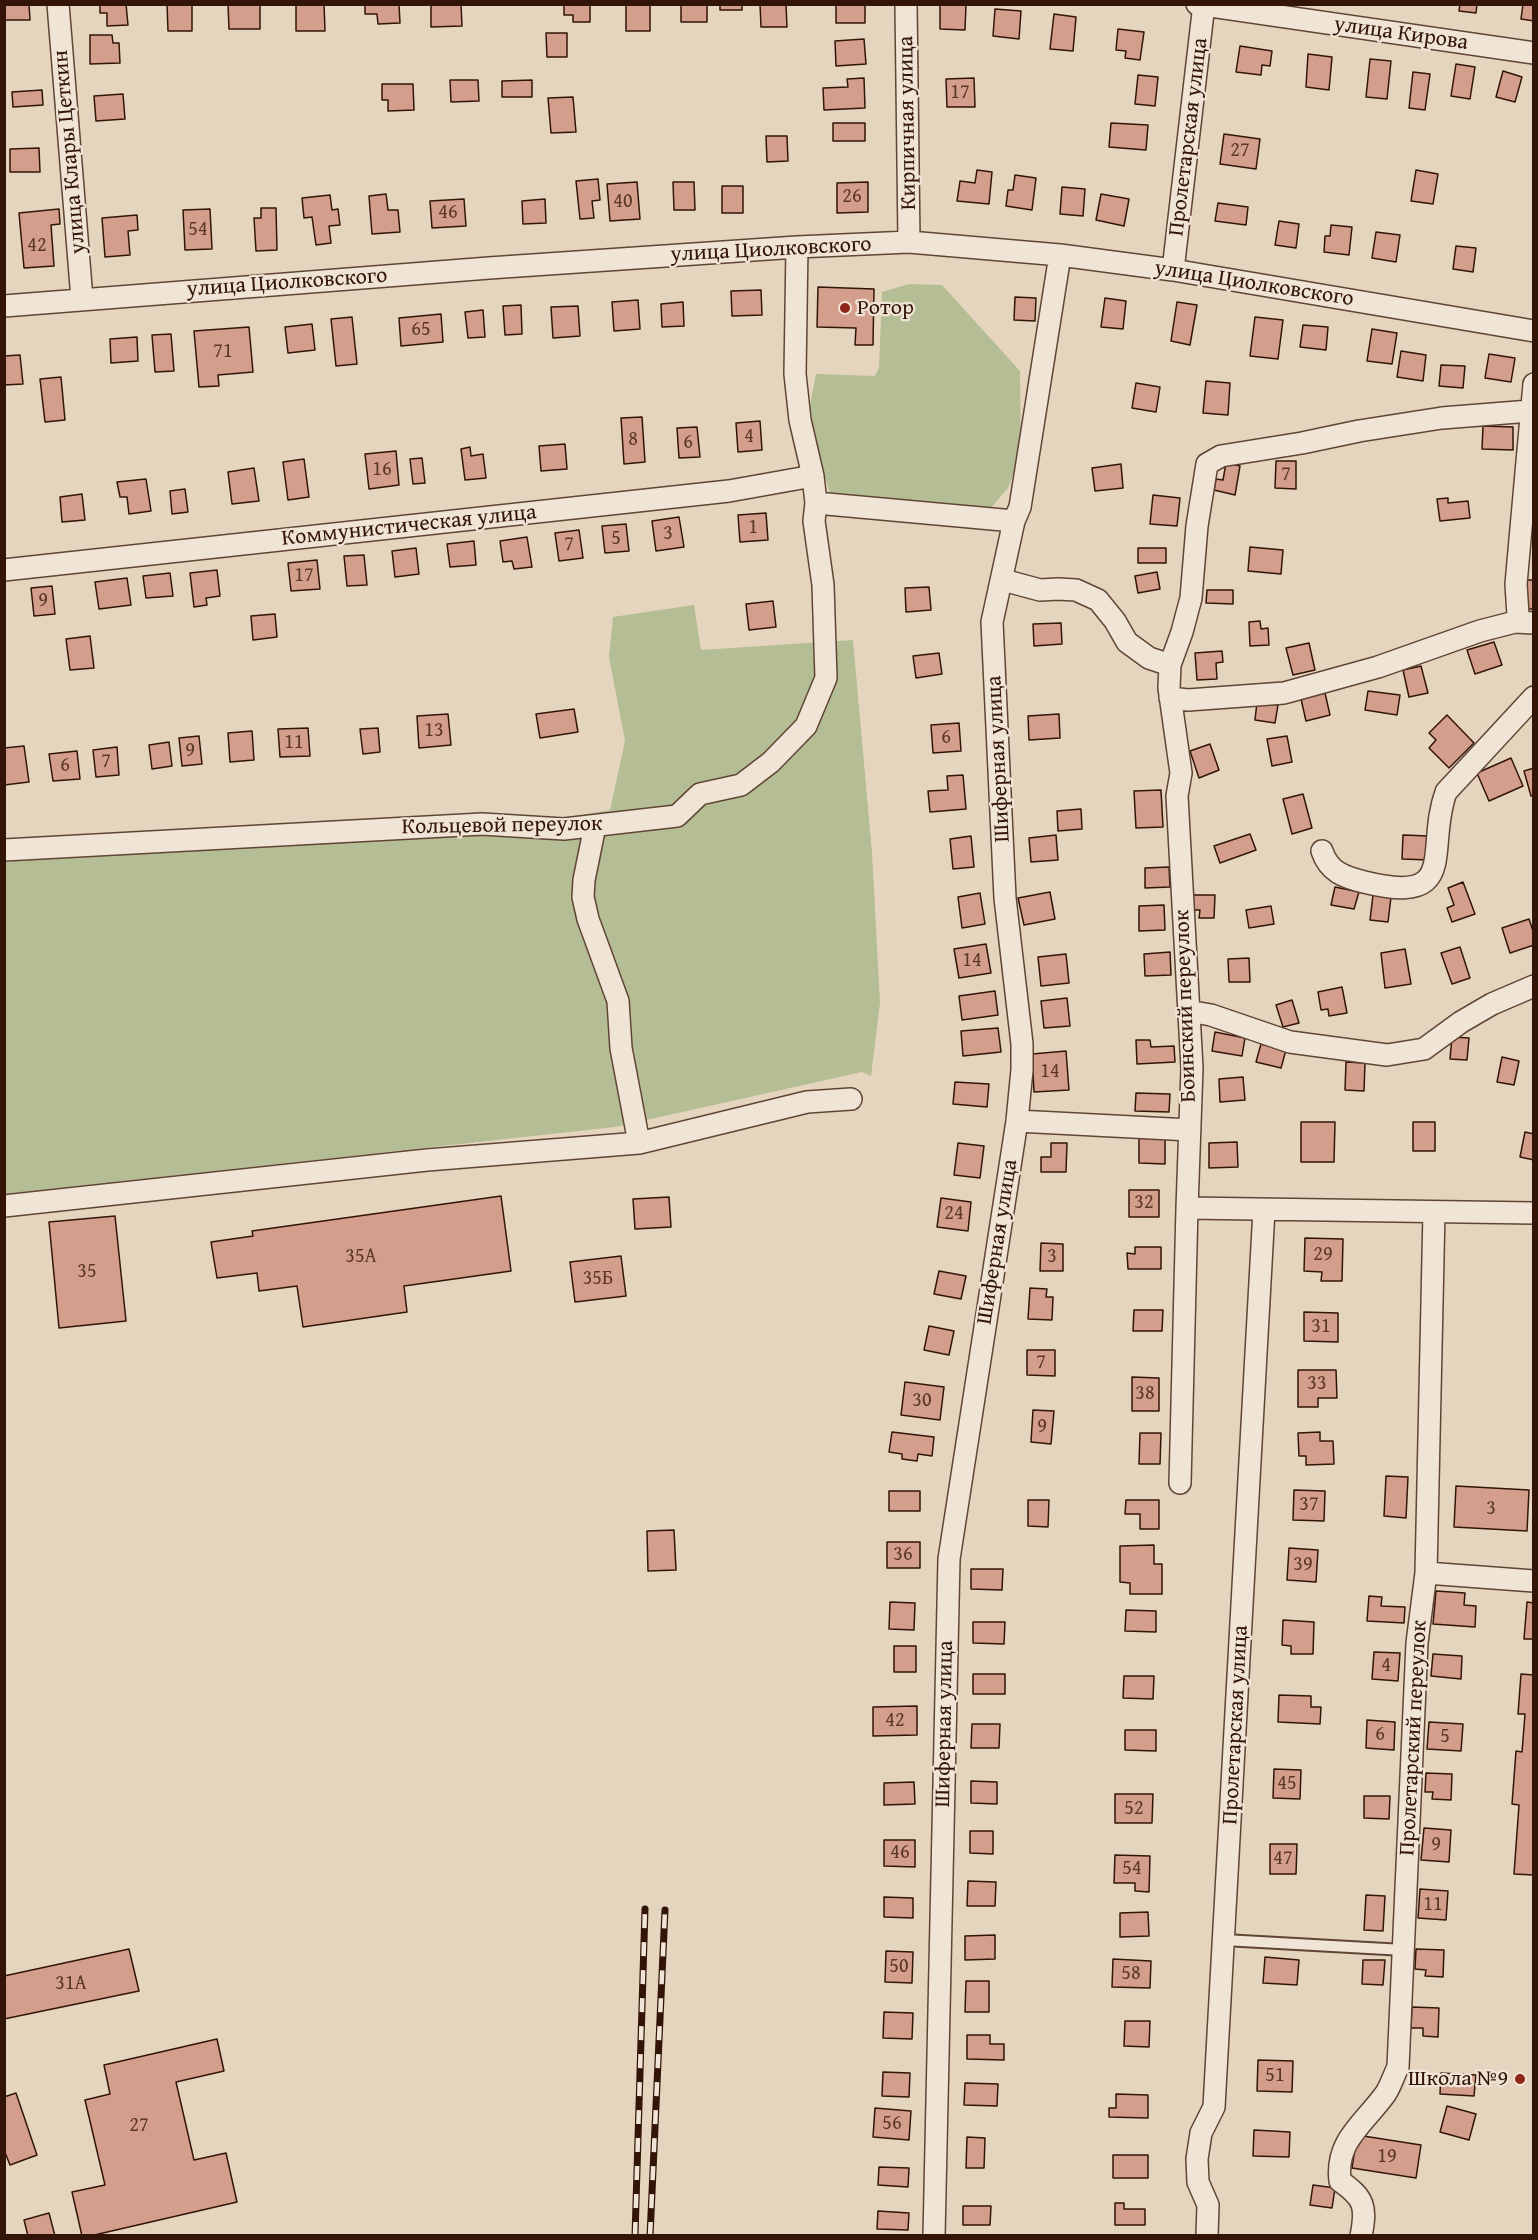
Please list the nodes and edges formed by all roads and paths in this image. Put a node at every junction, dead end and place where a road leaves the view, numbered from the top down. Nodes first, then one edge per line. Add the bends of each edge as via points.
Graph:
1 (58, 4) edge
2 (906, 4) edge
3 (1202, 5) edge
4 (1533, 53) edge
5 (909, 242) junction
6 (797, 247) junction
7 (1060, 255) junction
8 (1173, 270) junction
9 (82, 299) junction
10 (4, 306) edge
11 (1533, 331) edge
12 (1533, 384) edge
13 (1530, 411) junction
14 (813, 476) junction
15 (816, 502) junction
16 (1014, 521) junction
17 (4, 570) edge
18 (1003, 580) junction
19 (1524, 622) edge
20 (1170, 665) junction
21 (1170, 698) junction
22 (1533, 698) edge
23 (595, 826) junction
24 (4, 850) edge
25 (1322, 851) dead end
26 (1533, 986) edge
27 (1188, 1011) junction
28 (851, 1099) dead end
29 (1017, 1121) junction
30 (1190, 1130) junction
31 (639, 1143) junction
32 (4, 1206) edge
33 (1187, 1208) junction
34 (1264, 1210) junction
35 (1434, 1212) junction
36 (1533, 1213) edge
37 (1180, 1483) dead end
38 (1426, 1573) junction
39 (1533, 1581) edge
40 (1224, 1940) junction
41 (1404, 1950) junction
42 (934, 2235) edge
43 (1207, 2235) edge
44 (1361, 2235) edge

1 - 9 street, улица Клары Цеткин
2 - 5 street, Кирпичная улица
3 - 4 street, улица Кирова
3 - 8 street, Пролетарская улица
5 - 6 street, улица Циолковского
5 - 7 street, улица Циолковского
6 - 9 street, улица Циолковского
6 - 14 street, Кольцевой переулок via 795,374 800,420
7 - 8 street, улица Циолковского
7 - 16 street, Шиферная улица via 1020,507
8 - 11 street, улица Циолковского
9 - 10 street, улица Циолковского
12 - 13 street
13 - 19 street via 1516,584 1518,615
13 - 20 street, Боинский переулок via 1442,418 1359,431 1221,456 1207,464 1191,598
14 - 15 street, Кольцевой переулок
14 - 17 street, Коммунистическая улица via 729,491
15 - 16 street
15 - 23 street, Кольцевой переулок via 814,521 823,585 826,678 806,726 771,762 741,785 700,794 677,816
16 - 18 street, Шиферная улица
18 - 20 street via 1040,590 1076,590 1098,600 1127,642 1149,658
18 - 29 street, Шиферная улица via 993,622 1005,898 1022,1044
19 - 21 street via 1469,635 1378,667 1284,693
20 - 21 street, Боинский переулок
21 - 27 street, Боинский переулок via 1181,773 1176,796
22 - 25 street via 1446,792 1437,858 1428,880 1418,887 1404,888 1342,876 1325,860
23 - 24 street, Кольцевой переулок via 564,829 482,824
23 - 31 street via 583,897 618,1001 621,1048
26 - 27 street via 1492,1004 1424,1049 1387,1055 1290,1042
27 - 30 street, Боинский переулок via 1192,1068
28 - 31 street via 807,1102
29 - 30 street
29 - 42 street, Шиферная улица via 949,1559
30 - 33 street, Боинский переулок
31 - 32 street via 427,1160
33 - 34 street
33 - 37 street
34 - 35 street
34 - 40 street, Пролетарская улица
35 - 36 street
35 - 38 street, Пролетарский переулок
38 - 39 street
38 - 41 street, Пролетарский переулок via 1417,1643
40 - 41 lane
40 - 43 street, Пролетарская улица via 1214,2108 1202,2133 1197,2159 1198,2182 1208,2205
41 - 44 street, Пролетарский переулок via 1398,2067 1387,2092 1348,2139 1338,2166 1340,2181 1356,2193 1363,2205

